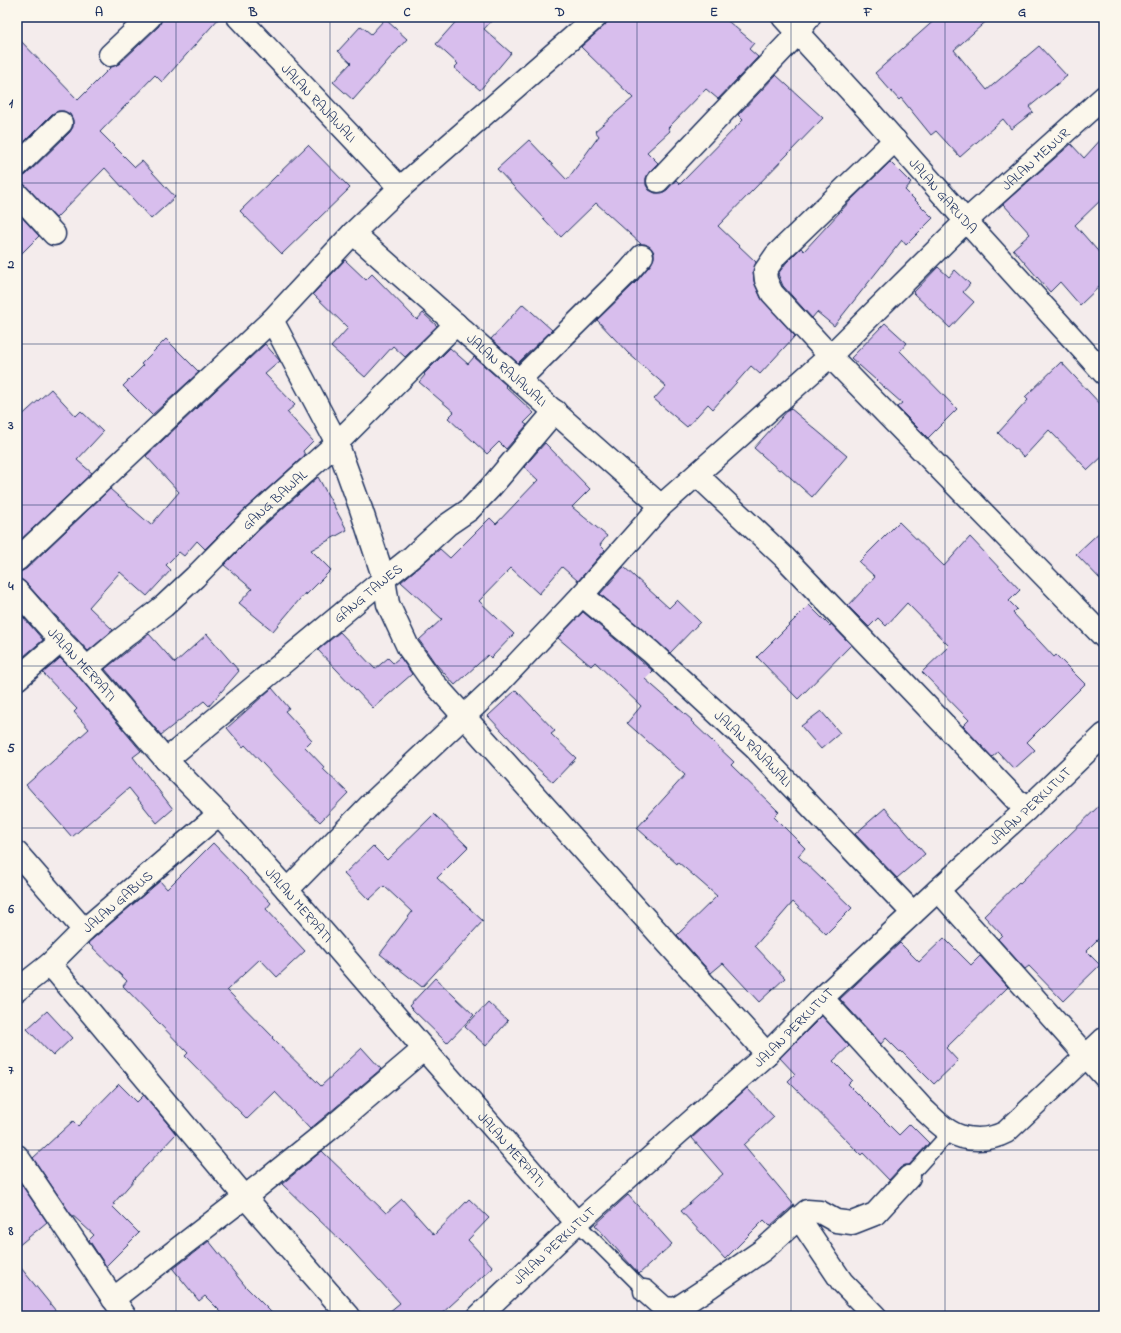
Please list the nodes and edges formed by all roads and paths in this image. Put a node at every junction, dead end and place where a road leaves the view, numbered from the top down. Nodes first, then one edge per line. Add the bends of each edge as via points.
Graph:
1 (150, 17) edge
2 (238, 17) edge
3 (596, 17) edge
4 (783, 17) edge
5 (803, 25) edge
6 (110, 55) dead end
7 (1104, 97) edge
8 (61, 123) dead end
9 (895, 140) junction
10 (17, 166) edge
11 (658, 181) dead end
12 (400, 188) junction
13 (17, 194) edge
14 (966, 221) junction
15 (353, 233) junction
16 (54, 234) dead end
17 (642, 256) dead end
18 (272, 320) junction
19 (456, 324) junction
20 (830, 356) junction
21 (1104, 373) edge
22 (519, 380) junction
23 (555, 411) junction
24 (337, 443) junction
25 (697, 475) junction
26 (662, 506) junction
27 (17, 560) edge
28 (384, 579) junction
29 (17, 591) edge
30 (582, 595) junction
31 (1104, 637) edge
32 (61, 641) junction
33 (87, 668) junction
34 (17, 679) edge
35 (464, 717) junction
36 (1104, 735) edge
37 (166, 760) junction
38 (1026, 810) junction
39 (219, 814) junction
40 (17, 853) edge
41 (287, 890) junction
42 (938, 890) junction
43 (913, 913) junction
44 (84, 930) junction
45 (50, 964) junction
46 (17, 990) edge
47 (822, 998) junction
48 (1104, 1039) edge
49 (424, 1049) junction
50 (767, 1054) junction
51 (1086, 1056) junction
52 (1104, 1076) edge
53 (950, 1132) junction
54 (17, 1156) edge
55 (909, 1176) joint
56 (245, 1197) junction
57 (799, 1218) junction
58 (577, 1223) junction
59 (645, 1291) joint
60 (119, 1308) edge
61 (349, 1316) edge
62 (479, 1316) edge
63 (875, 1316) edge

1 - 6 street
2 - 12 street, JALAN RAJAWALI
3 - 12 street
4 - 5 street, JALAN GARUDA
5 - 9 street, JALAN GARUDA
5 - 11 street
7 - 14 street, JALAN MENUR
8 - 10 street
9 - 14 street, JALAN GARUDA
9 - 20 street via 776,255 765,271 772,293
12 - 15 street
13 - 16 street
14 - 20 street, JALAN MENUR
14 - 21 street, JALAN GARUDA
15 - 18 street
15 - 19 street, JALAN RAJAWALI
17 - 22 street
18 - 24 street
18 - 27 street
19 - 22 street, JALAN RAJAWALI
19 - 24 street, GANG BAWAL
20 - 25 street, JALAN MENUR
20 - 31 street
22 - 23 street, JALAN RAJAWALI
23 - 26 street, JALAN RAJAWALI
23 - 28 street, GANG TAWES via 469,510 447,525
24 - 28 street
24 - 33 street, GANG BAWAL via 251,520 164,606
25 - 26 street, JALAN MENUR
25 - 38 street via 784,557
26 - 30 street, JALAN MENUR
28 - 35 street via 388,604 408,647 432,682
28 - 37 street, GANG TAWES
29 - 32 street, JALAN MERPATI
30 - 35 street, JALAN MENUR
30 - 43 street, JALAN RAJAWALI via 651,652 755,748
32 - 33 street, JALAN MERPATI
32 - 34 street
33 - 37 street, JALAN MERPATI
35 - 41 street, JALAN MENUR via 372,803
35 - 50 street
36 - 38 street, JALAN PERKUTUT
37 - 39 street, JALAN MERPATI
38 - 42 street, JALAN PERKUTUT
39 - 41 street, JALAN MERPATI
39 - 44 street, JALAN GABUS
40 - 44 street
41 - 49 street, JALAN MERPATI
42 - 43 street, JALAN PERKUTUT
42 - 51 street
43 - 47 street, JALAN PERKUTUT
44 - 45 street, JALAN GABUS
45 - 46 street, JALAN GABUS
45 - 56 street
47 - 50 street, JALAN PERKUTUT
47 - 53 street via 923,1109
48 - 51 street
49 - 56 street
49 - 58 street, JALAN MERPATI
50 - 58 street, JALAN PERKUTUT
51 - 52 street
51 - 53 street via 1006,1132 996,1137 974,1139
53 - 55 lane
54 - 60 street
55 - 57 street via 875,1214 852,1223 836,1221 820,1212 807,1211
56 - 60 street
56 - 61 street
57 - 59 street via 763,1250 676,1308 664,1308
57 - 63 street via 842,1282
58 - 59 lane
58 - 62 street, JALAN PERKUTUT

